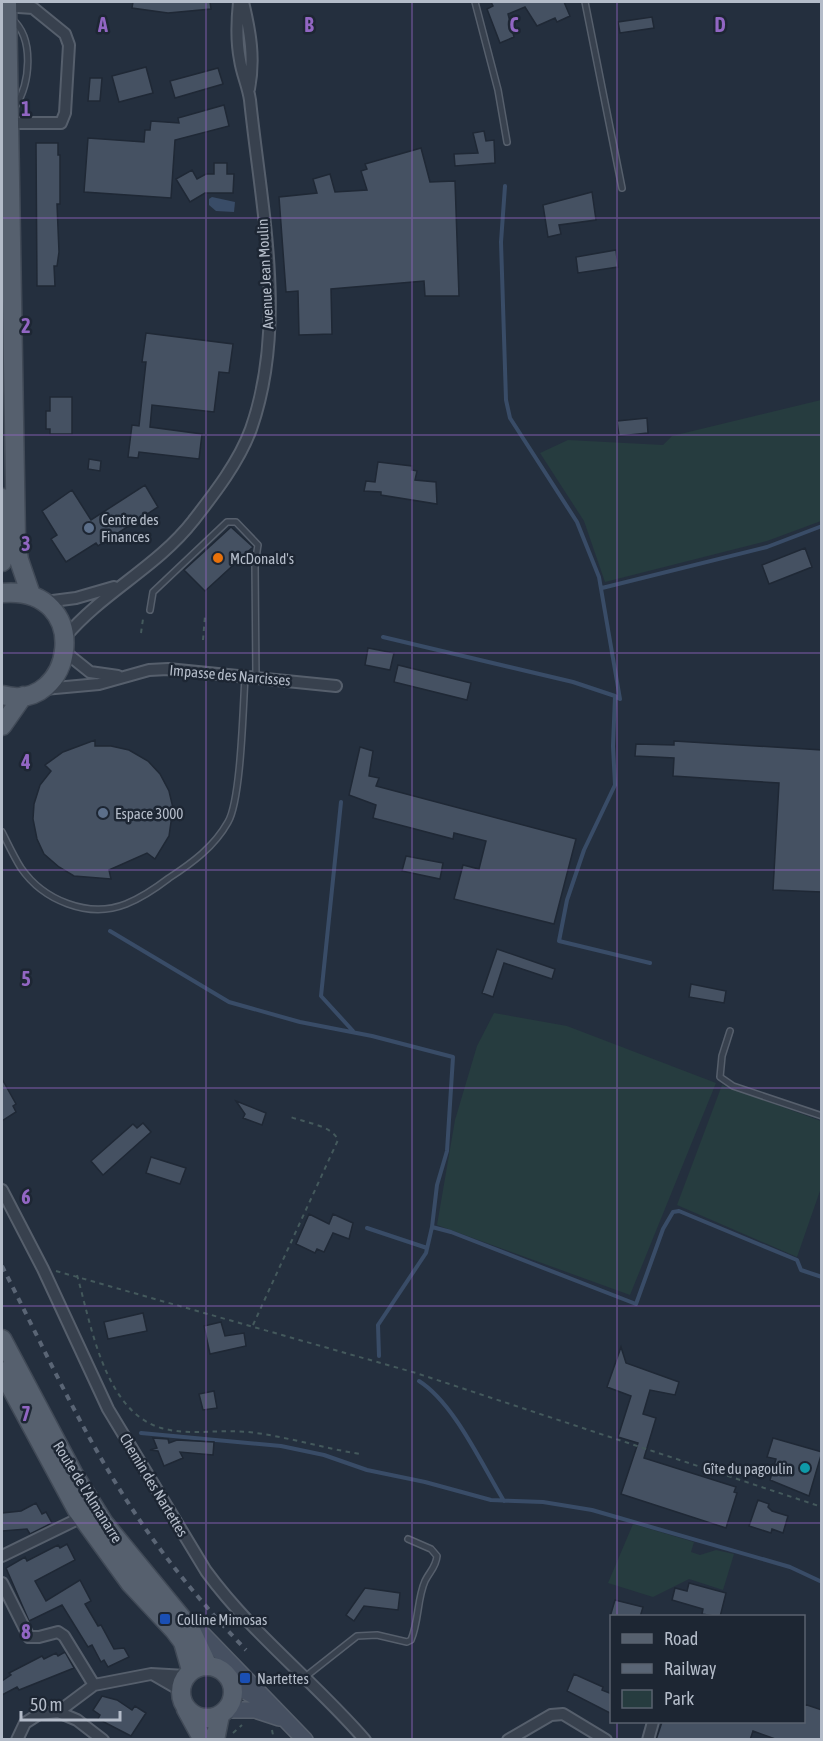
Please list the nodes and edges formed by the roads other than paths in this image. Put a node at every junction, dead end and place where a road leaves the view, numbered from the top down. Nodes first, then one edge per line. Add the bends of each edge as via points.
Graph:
1 (241, 2) edge
2 (475, 2) edge
3 (585, 2) edge
4 (5, 14) edge
5 (5, 114) edge
6 (507, 142) dead end
7 (622, 188) dead end
8 (2, 356) edge
9 (2, 562) edge
10 (120, 585) junction
11 (2, 593) edge
12 (38, 598) junction
13 (149, 612) road end
14 (65, 644) junction
15 (251, 676) junction
16 (124, 677) junction
17 (336, 686) dead end
18 (41, 689) junction
19 (2, 696) edge
20 (22, 696) junction
21 (2, 727) edge
22 (2, 832) edge
23 (730, 1031) dead end
24 (822, 1116) edge
25 (2, 1190) edge
26 (2, 1339) edge
27 (2, 1371) edge
28 (82, 1517) junction
29 (408, 1539) dead end
30 (2, 1556) edge
31 (2, 1584) edge
32 (156, 1586) junction
33 (304, 1678) junction
34 (190, 1681) junction
35 (232, 1684) junction
36 (94, 1685) junction
37 (270, 1705) junction
38 (58, 1712) junction
39 (223, 1712) junction
40 (653, 1723) edge
41 (278, 1724) junction
42 (223, 1737) edge
43 (16, 1740) edge
44 (103, 1740) edge
45 (202, 1740) edge
46 (305, 1740) edge
47 (365, 1740) edge
48 (508, 1740) edge
49 (606, 1740) edge
50 (648, 1740) edge

1 - 10 street, Avenue Jean Moulin via 237,23 240,59 249,92 268,273 270,334 264,385 250,431 195,518 155,560
2 - 6 lane
3 - 7 lane
4 - 5 main road
4 - 5 street via 33,8 65,34 69,45 61,123
5 - 12 main road via 16,541 19,560
8 - 9 main road
10 - 12 street, Avenue Jean Moulin via 76,598
10 - 14 street, Avenue Jean Moulin via 84,614
11 - 12 main road
12 - 14 main road via 55,612
13 - 15 lane via 153,592 227,522 236,522 258,544 256,647
14 - 16 street, Impasse des Narcisses via 90,672
14 - 18 main road via 52,680
15 - 16 street, Impasse des Narcisses via 168,669
15 - 17 street, Impasse des Narcisses
15 - 22 lane via 229,821 196,860 157,887 113,907 68,904 45,893 22,869
16 - 18 street, Impasse des Narcisses via 99,684
18 - 20 main road
19 - 20 main road
20 - 21 main road
23 - 24 lane via 720,1077 733,1086
25 - 33 street, Chemin des Nartettes via 108,1409 206,1571
26 - 32 main road, Route de l'Almanarre via 104,1523
27 - 28 main road, Route de l'Almanarre
28 - 30 street
28 - 34 main road, Route de l'Almanarre via 130,1583 183,1642
29 - 33 lane via 431,1549 437,1556 422,1590 411,1640 357,1636
31 - 36 street via 29,1637 58,1632 64,1636
32 - 34 main road, Route de l'Almanarre via 190,1628
32 - 37 main road
33 - 47 street, Chemin des Nartettes
34 - 35 main road via 225,1673
34 - 36 street via 151,1674
34 - 39 main road via 195,1716 212,1718
34 - 45 main road, Route de l'Almanarre
35 - 37 main road
35 - 39 main road via 232,1698
36 - 38 street
37 - 41 main road
38 - 43 street via 32,1718
38 - 44 street via 77,1720
39 - 41 main road via 255,1710
39 - 42 main road
40 - 50 street
41 - 46 main road
48 - 49 street via 551,1716 563,1714

